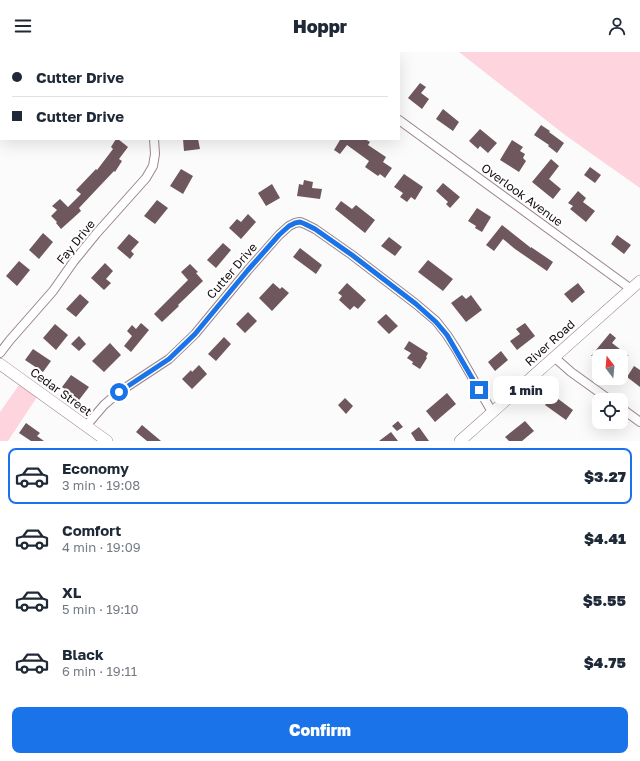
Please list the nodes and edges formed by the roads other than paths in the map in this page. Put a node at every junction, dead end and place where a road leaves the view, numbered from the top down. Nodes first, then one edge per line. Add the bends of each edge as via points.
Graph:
1 (400, 121) edge
2 (154, 140) edge
3 (640, 281) edge
4 (631, 289) junction
5 (0, 354) edge
6 (554, 357) junction
7 (0, 364) edge
8 (600, 393) edge
9 (492, 412) junction
10 (628, 413) edge
11 (640, 422) edge
12 (86, 426) junction
13 (107, 441) edge
14 (460, 441) edge

1 - 4 street, Overlook Avenue
2 - 5 street, Fay Drive via 153,166 146,178 96,234 53,291
3 - 4 street, River Road
4 - 6 street, River Road
6 - 8 street
6 - 9 street, River Road
7 - 12 street, Cedar Street
9 - 12 street, Cutter Drive via 447,335 436,322 352,255 315,229 300,222 289,226 279,235 195,334 169,359 119,392
9 - 14 street, River Road
10 - 11 street
12 - 13 street, Cedar Street

